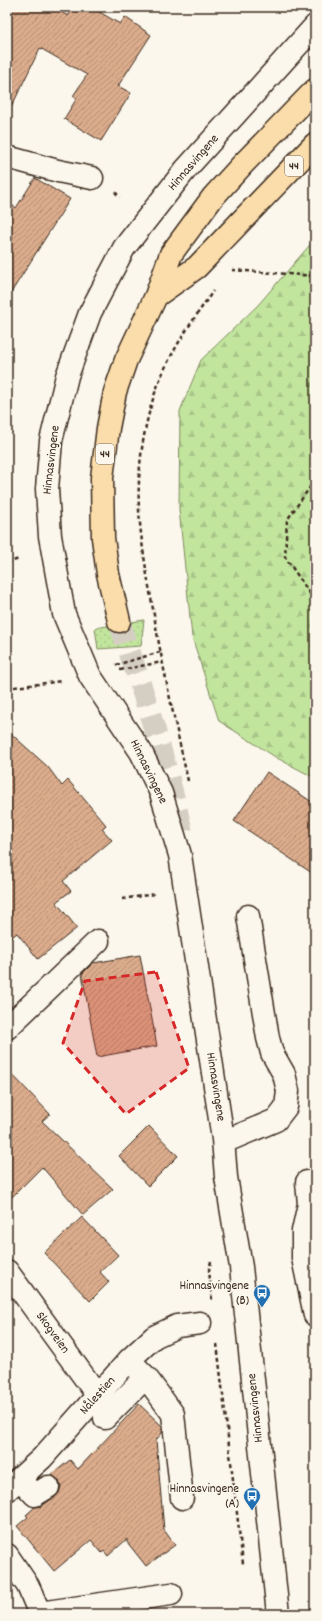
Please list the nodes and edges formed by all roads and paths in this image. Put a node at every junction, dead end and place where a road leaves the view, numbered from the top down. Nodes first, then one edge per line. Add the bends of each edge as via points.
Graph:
1 (315, 26) edge
2 (315, 90) edge
3 (315, 144) edge
4 (7, 157) edge
5 (92, 178) dead end
6 (233, 264) dead end
7 (315, 276) edge
8 (215, 288) dead end
9 (156, 296) junction
10 (315, 480) edge
11 (19, 558) dead end
12 (7, 563) edge
13 (315, 601) edge
14 (119, 621) tunnel mouth
15 (160, 652) junction
16 (162, 662) junction
17 (114, 665) dead end
18 (118, 671) dead end
19 (60, 681) dead end
20 (7, 688) edge
21 (188, 782) dead end
22 (155, 894) dead end
23 (122, 899) dead end
24 (248, 916) dead end
25 (98, 941) dead end
26 (7, 1028) edge
27 (224, 1140) junction
28 (307, 1182) dead end
29 (209, 1270) dead end
30 (7, 1271) edge
31 (213, 1302) dead end
32 (314, 1310) edge
33 (200, 1323) dead end
34 (217, 1341) dead end
35 (129, 1360) junction
36 (146, 1377) junction
37 (98, 1396) junction
38 (105, 1418) dead end
39 (13, 1484) edge
40 (48, 1487) dead end
41 (182, 1498) dead end
42 (7, 1555) edge
43 (242, 1562) dead end
44 (171, 1594) dead end
45 (34, 1611) edge
46 (278, 1614) edge

1 - 27 street, Hinnasvingene via 186,169 124,248 90,313 67,376 51,441 47,489 50,536 64,614 90,676 141,752 160,793 180,855
2 - 9 main road, 44 via 243,164 188,230 171,254
3 - 9 main road, 44 via 197,267
4 - 5 street
6 - 7 path via 228,270
8 - 15 path via 181,338 161,377 148,417 140,465 140,517 145,567
9 - 14 main road, 44 via 126,360 115,392 104,457 103,538
10 - 13 path via 287,520 285,557
11 - 12 path
15 - 16 path
15 - 17 path
16 - 18 path
16 - 21 path
19 - 20 path
22 - 23 path
24 - 27 street via 268,1038 272,1053 284,1074 288,1091 286,1108 276,1120
25 - 26 street
27 - 46 street, Hinnasvingene via 226,1177 241,1267
28 - 32 street via 309,1204 303,1231 303,1258
29 - 31 path
30 - 37 street, Skogveien
33 - 35 street, Nålestien via 177,1326 154,1337
34 - 43 path
35 - 36 street
35 - 37 street, Nålestien
36 - 38 street
36 - 41 street via 173,1414
37 - 39 street, Nålestien via 42,1458
39 - 40 street via 35,1495
42 - 45 street via 28,1586
44 - 45 street

